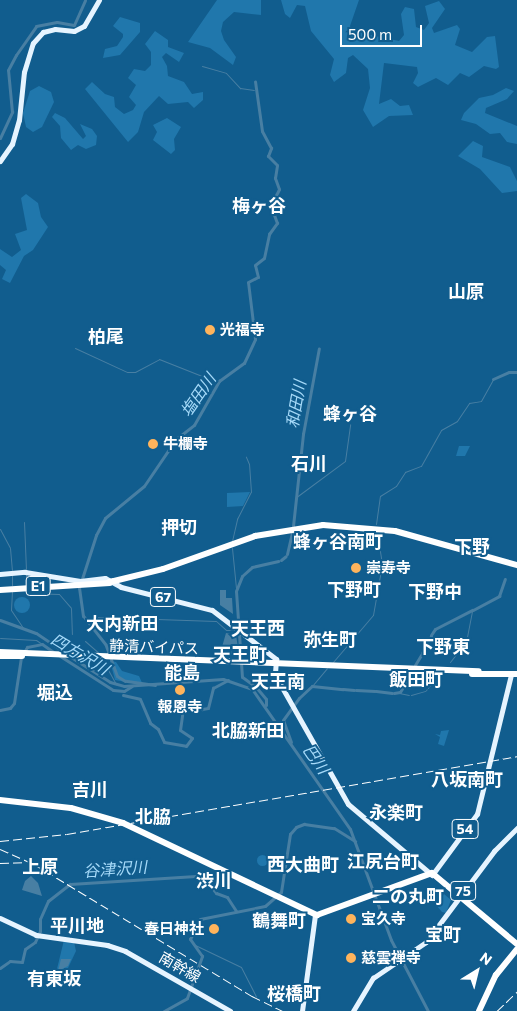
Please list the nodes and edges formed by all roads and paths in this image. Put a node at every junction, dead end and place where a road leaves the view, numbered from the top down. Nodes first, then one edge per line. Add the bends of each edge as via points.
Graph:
1 (99, 0) edge
2 (0, 161) edge
3 (206, 554) junction
4 (507, 563) junction
5 (517, 566) edge
6 (0, 574) edge
7 (81, 584) junction
8 (0, 589) edge
9 (0, 653) edge
10 (110, 656) junction
11 (85, 657) junction
12 (166, 658) junction
13 (177, 661) junction
14 (220, 662) junction
15 (275, 663) junction
16 (287, 664) junction
17 (466, 671) junction
18 (479, 672) junction
19 (512, 673) edge
20 (0, 801) edge
21 (517, 828) edge
22 (432, 874) junction
23 (460, 897) junction
24 (315, 916) junction
25 (0, 918) edge
26 (517, 948) edge
27 (230, 1011) edge
28 (302, 1011) edge
29 (353, 1011) edge
30 (480, 1011) edge

1 - 2 main road via 84,26 74,31 55,29 43,32 33,43 24,72 16,128 10,148
3 - 4 highway, E1 via 277,533 343,527 406,535
3 - 4 highway, E1 via 277,531 339,525 407,533
3 - 7 highway, E1 via 112,582
4 - 5 highway
6 - 7 main road, 67
7 - 8 highway, E1
7 - 15 main road, 67 via 105,578 121,587 212,610 239,629
9 - 10 highway, bridge
9 - 11 highway, 静清バイパス, bridge
9 - 11 highway, bridge
10 - 11 highway
10 - 12 highway
10 - 13 highway
11 - 12 highway, bridge
11 - 13 highway, bridge
11 - 16 highway, 静清バイパス, bridge
12 - 14 highway
13 - 14 highway
14 - 15 highway
14 - 16 highway, bridge
14 - 16 highway, bridge
15 - 17 highway
15 - 17 highway
15 - 22 main road via 275,675 348,804
16 - 18 highway, 静清バイパス, bridge
17 - 18 highway, bridge
18 - 19 highway, 静清バイパス
19 - 22 main road, 54 via 477,814
20 - 24 highway via 59,808 114,822
21 - 23 main road, 75 via 494,851
22 - 23 highway
22 - 24 highway
23 - 26 highway
23 - 29 main road, 75 via 426,942 373,978
24 - 28 main road
25 - 27 main road, 南幹線 via 36,935 118,948
26 - 30 highway

